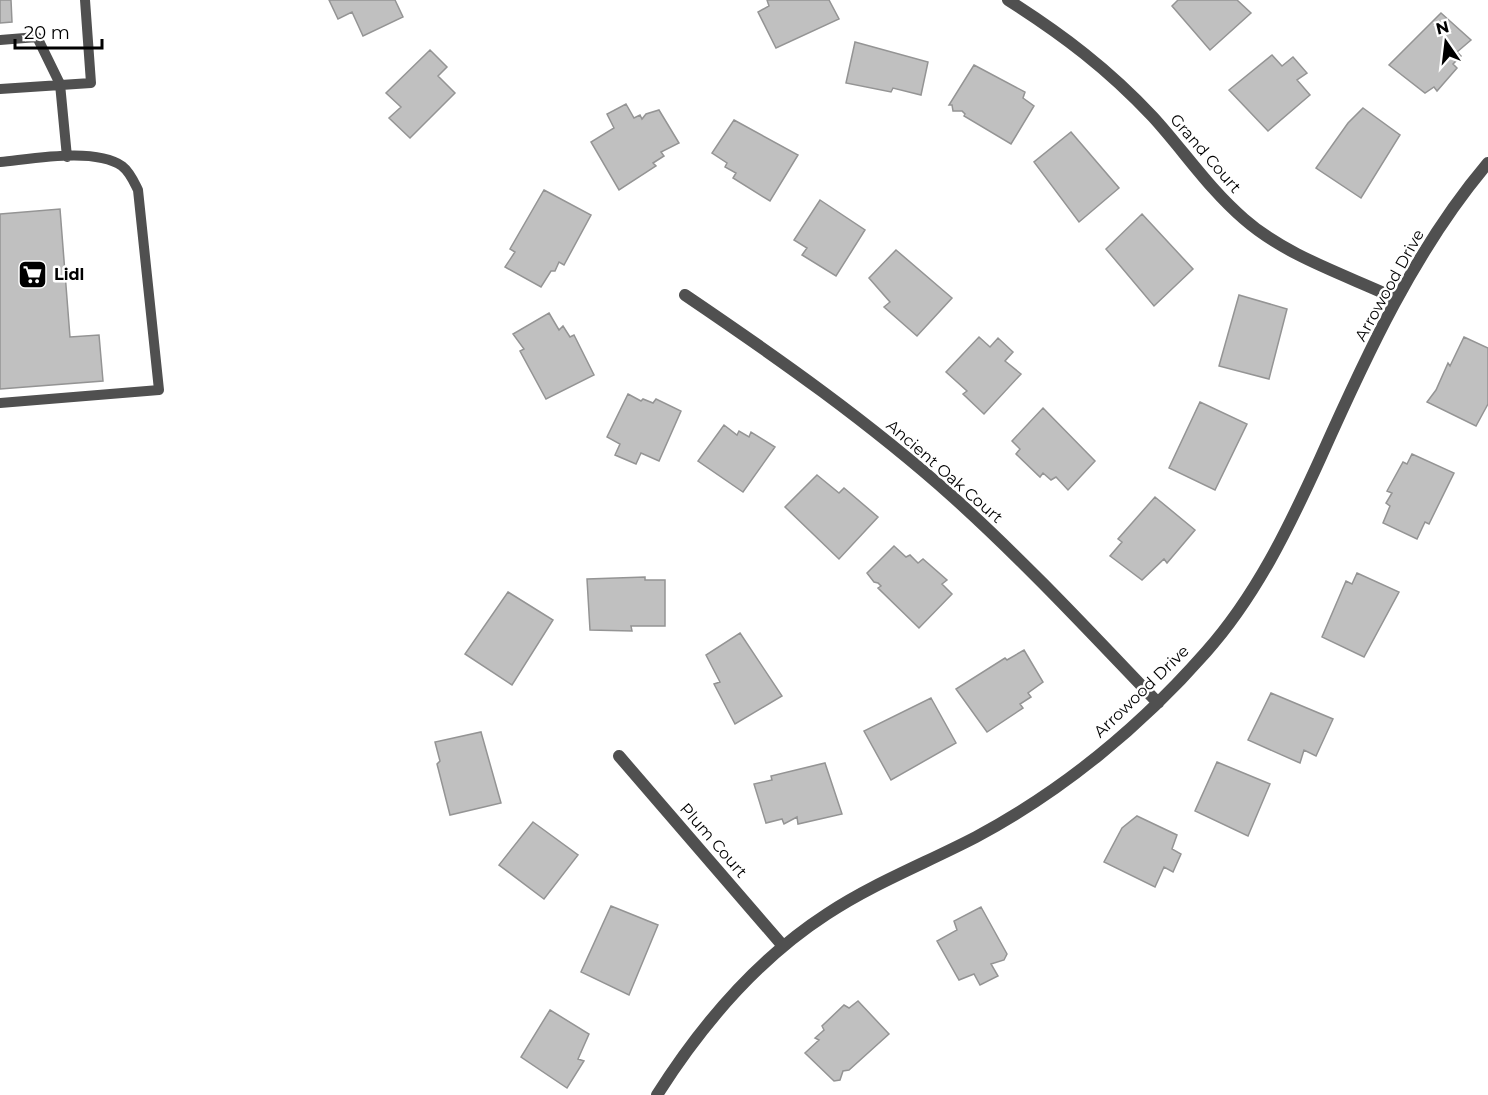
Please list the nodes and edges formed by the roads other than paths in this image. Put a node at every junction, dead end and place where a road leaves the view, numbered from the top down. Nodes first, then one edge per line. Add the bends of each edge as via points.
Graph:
1 (85, 0) edge
2 (1008, 0) edge
3 (0, 40) edge
4 (60, 84) junction
5 (0, 89) edge
6 (67, 157) junction
7 (0, 162) edge
8 (1488, 163) edge
9 (685, 295) dead end
10 (1397, 299) junction
11 (0, 403) edge
12 (1158, 703) junction
13 (620, 756) dead end
14 (783, 946) junction
15 (657, 1095) edge

1 - 4 lane via 91,83
2 - 10 street, Grand Court via 1062,34 1111,74 1155,119 1210,188 1246,221 1286,247
3 - 4 lane via 38,37
4 - 5 lane
4 - 6 lane
6 - 7 lane
6 - 11 lane via 107,160 123,166 138,190 159,390
8 - 10 street, Arrowood Drive via 1430,241
9 - 12 street, Ancient Oak Court via 844,405 952,496
10 - 12 street, Arrowood Drive via 1275,553 1235,617
12 - 14 street, Arrowood Drive via 1089,763 1040,798 977,836 868,889
13 - 14 street, Plum Court
14 - 15 street, Arrowood Drive via 723,1004

